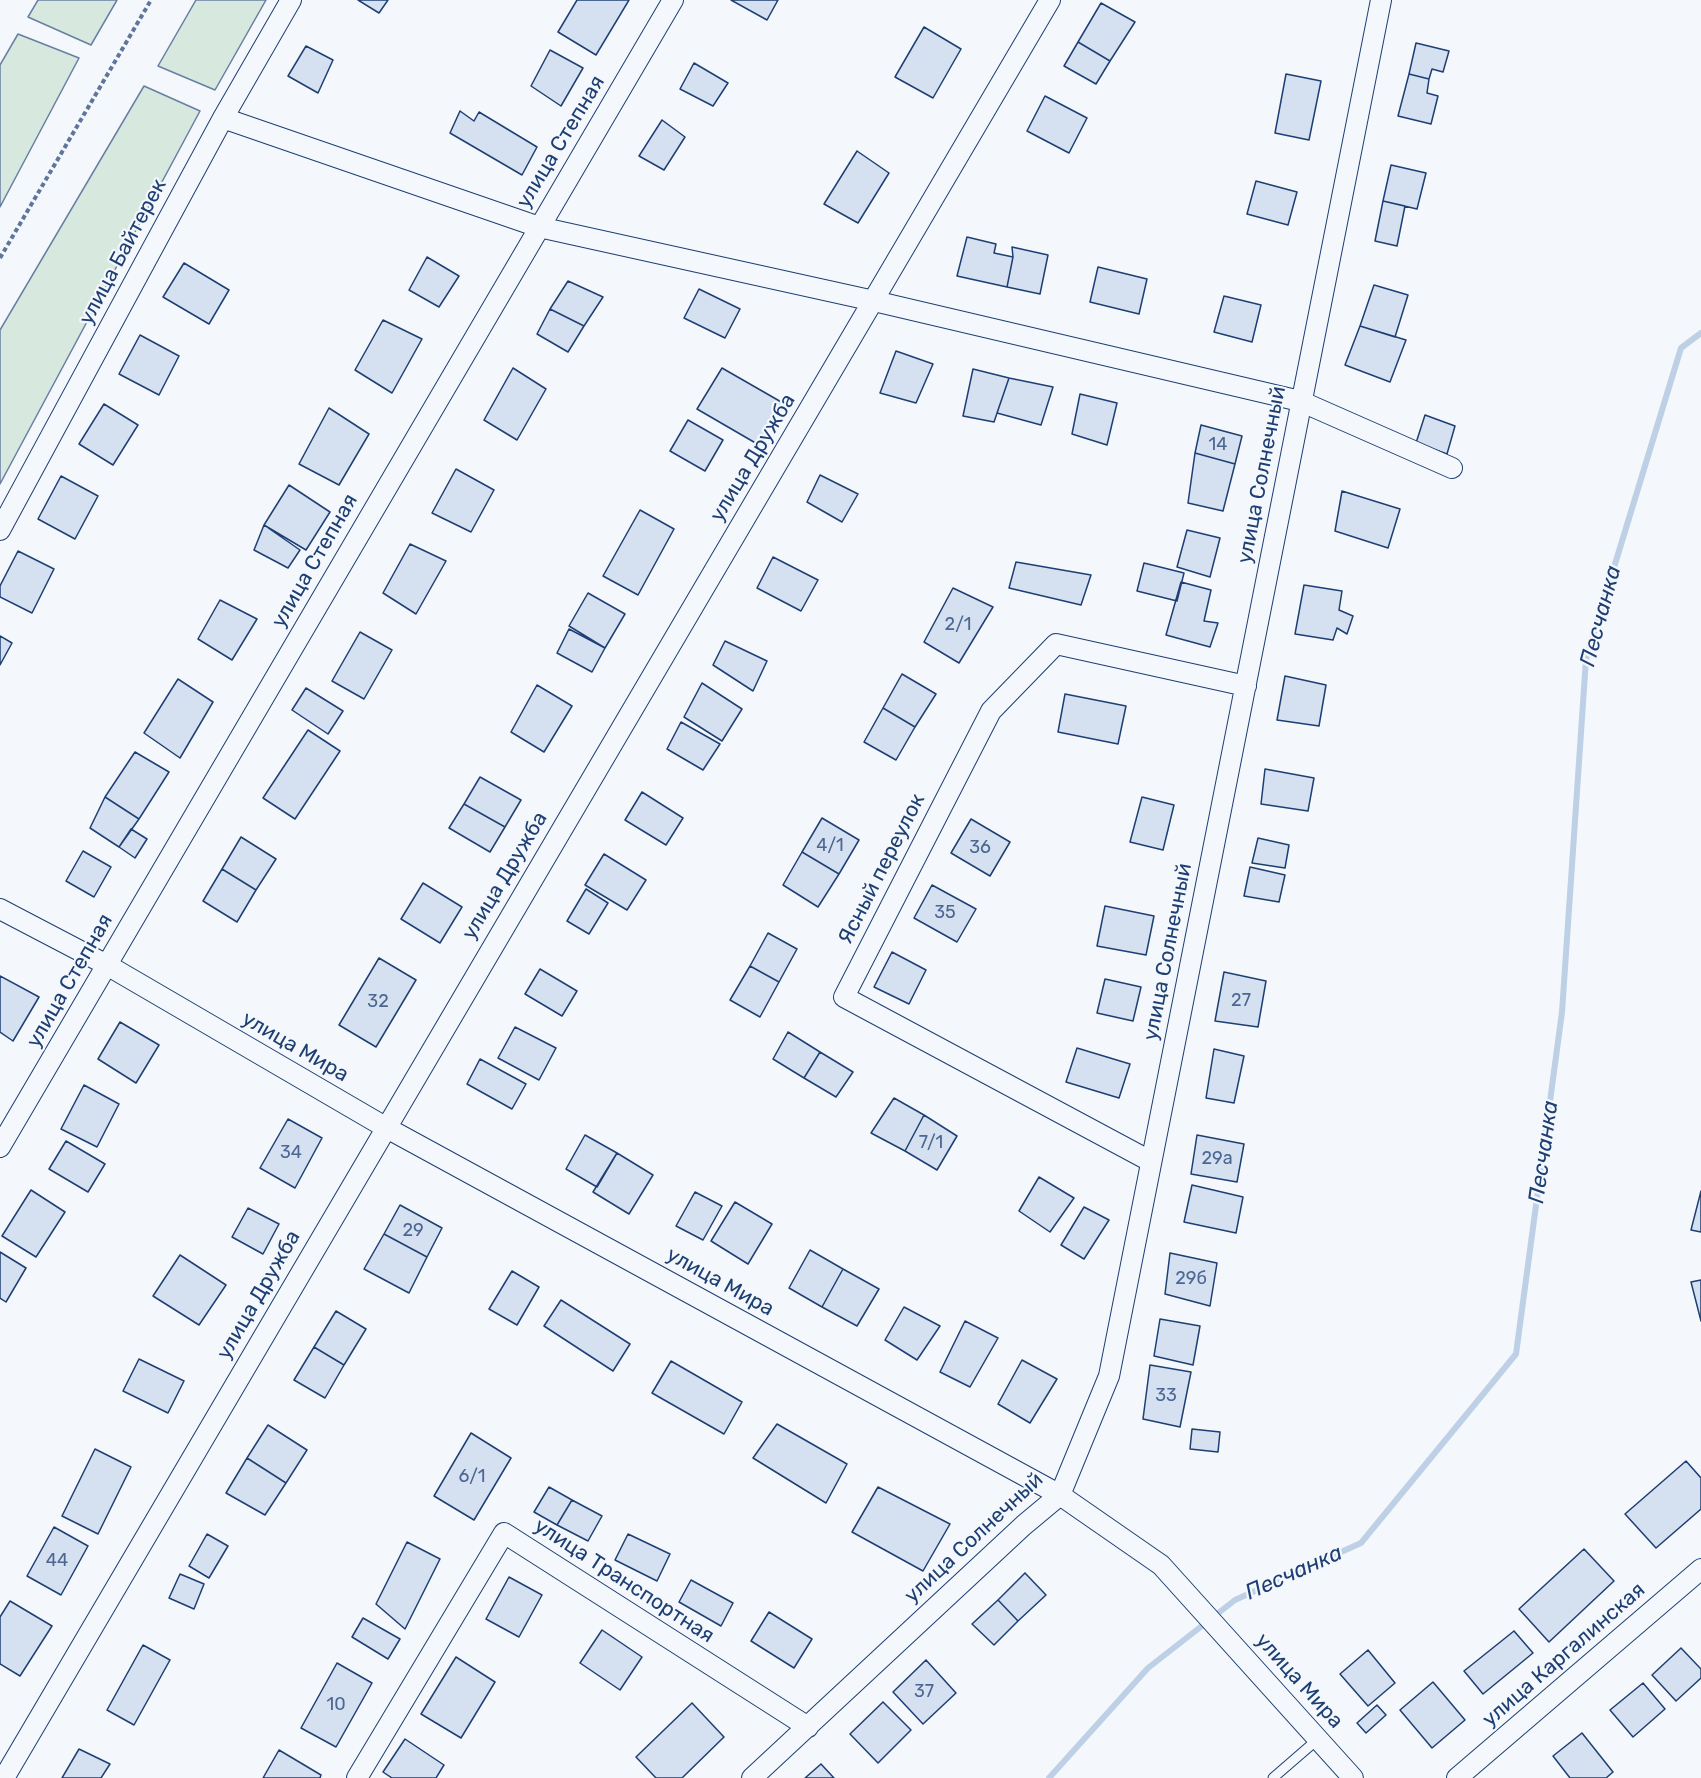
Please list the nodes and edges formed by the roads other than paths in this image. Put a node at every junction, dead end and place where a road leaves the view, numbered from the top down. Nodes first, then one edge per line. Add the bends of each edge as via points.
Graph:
1 (291, 0) edge
2 (673, 0) edge
3 (1050, 0) edge
4 (1381, 0) edge
5 (223, 118) junction
6 (539, 227) junction
7 (874, 301) junction
8 (1300, 401) junction
9 (1452, 468) dead end
10 (0, 530) edge
11 (1246, 686) junction
12 (0, 909) edge
13 (107, 965) junction
14 (385, 1127) junction
15 (0, 1147) edge
16 (1150, 1161) junction
17 (1060, 1495) junction
18 (1701, 1569) edge
19 (808, 1726) junction
20 (1318, 1739) junction
21 (4, 1778) edge
22 (357, 1778) edge
23 (752, 1778) edge
24 (1273, 1778) edge
25 (1353, 1778) edge
26 (1458, 1778) edge

1 - 5 street, улица Байтерек
2 - 6 street, улица Степная
3 - 7 street, улица Дружба
4 - 8 street, улица Солнечный
5 - 6 street
5 - 10 street, улица Байтерек
6 - 7 street
6 - 13 street, улица Степная
7 - 8 street
7 - 14 street, улица Дружба
8 - 9 street
8 - 11 street, улица Солнечный
11 - 16 street, улица Солнечный
11 - 16 street, Ясный переулок via 1056,644 991,711 844,997
12 - 13 street, улица Мира
13 - 14 street, улица Мира
13 - 15 street, улица Степная
14 - 17 street, улица Мира
14 - 21 street, улица Дружба
16 - 17 street, улица Солнечный via 1109,1376
17 - 19 street, улица Солнечный
17 - 20 street, улица Мира via 1161,1565
18 - 26 street, улица Каргалинская
19 - 22 street, улица Транспортная via 504,1533
19 - 23 street, улица Солнечный
20 - 24 lane
20 - 25 street, улица Мира

